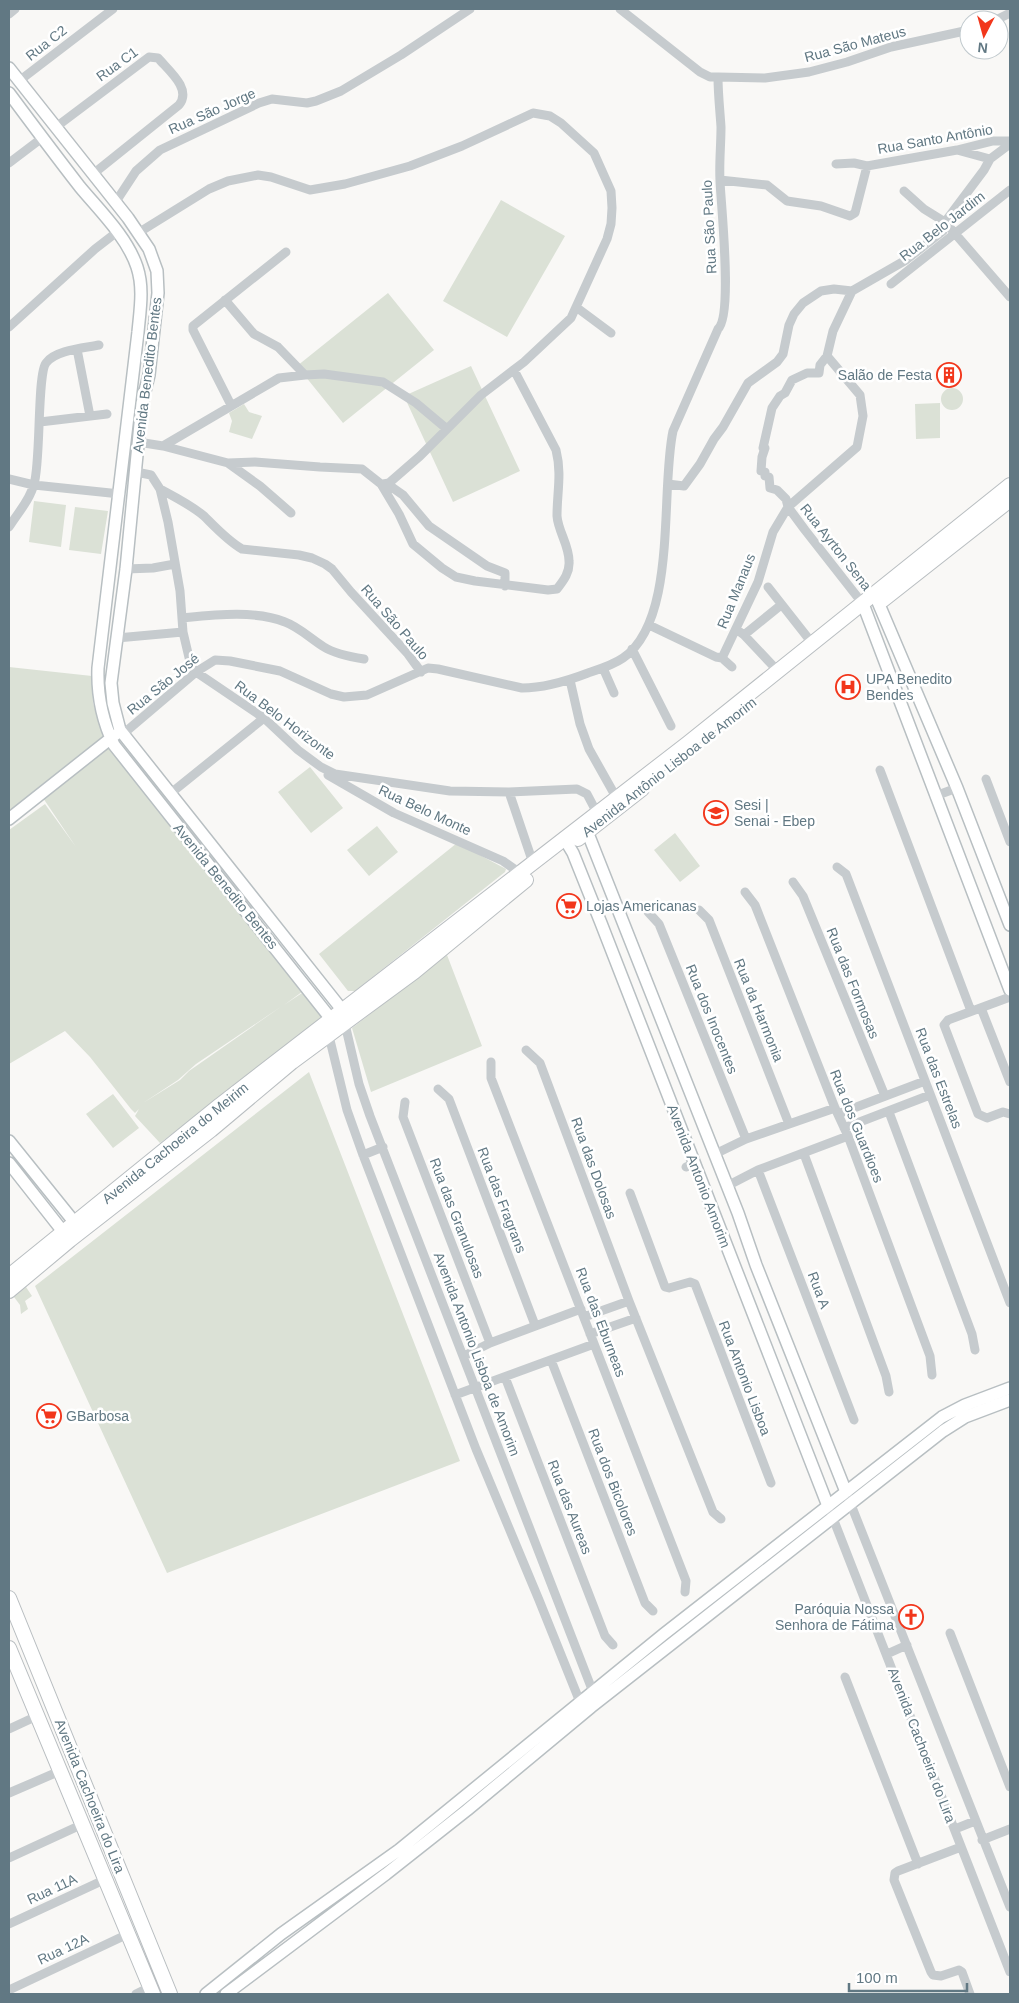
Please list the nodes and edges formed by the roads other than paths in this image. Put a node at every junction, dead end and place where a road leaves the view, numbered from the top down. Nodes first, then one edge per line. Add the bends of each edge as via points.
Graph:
1 (15, 9) edge
2 (113, 9) edge
3 (470, 9) edge
4 (620, 9) edge
5 (9, 14) edge
6 (959, 32) edge
7 (9, 68) edge
8 (718, 77) junction
9 (19, 81) junction
10 (9, 93) edge
11 (56, 127) junction
12 (42, 138) junction
13 (1010, 143) edge
14 (957, 150) junction
15 (77, 154) junction
16 (990, 160) junction
17 (9, 163) edge
18 (836, 164) dead end
19 (64, 166) junction
20 (867, 166) junction
21 (93, 174) junction
22 (720, 180) junction
23 (1010, 190) edge
24 (904, 191) dead end
25 (115, 202) junction
26 (945, 222) junction
27 (117, 232) junction
28 (138, 232) junction
29 (955, 234) junction
30 (286, 252) dead end
31 (891, 284) dead end
32 (852, 291) junction
33 (1010, 297) edge
34 (226, 300) junction
35 (576, 306) junction
36 (9, 327) edge
37 (611, 333) dead end
38 (100, 345) dead end
39 (77, 349) junction
40 (827, 356) junction
41 (514, 370) junction
42 (305, 375) junction
43 (129, 402) junction
44 (142, 404) junction
45 (231, 406) junction
46 (107, 414) dead end
47 (90, 416) junction
48 (40, 422) junction
49 (447, 430) junction
50 (138, 442) junction
51 (163, 446) junction
52 (228, 463) junction
53 (136, 472) junction
54 (9, 479) edge
55 (385, 483) junction
56 (668, 484) junction
57 (34, 485) junction
58 (1010, 485) edge
59 (160, 489) junction
60 (120, 494) junction
61 (1010, 500) edge
62 (788, 507) junction
63 (292, 513) dead end
64 (9, 527) edge
65 (175, 564) junction
66 (126, 569) junction
67 (505, 586) junction
68 (768, 588) dead end
69 (782, 604) junction
70 (871, 604) junction
71 (182, 618) junction
72 (649, 625) junction
73 (736, 629) junction
74 (183, 632) junction
75 (744, 635) junction
76 (117, 638) junction
77 (812, 643) junction
78 (632, 649) junction
79 (364, 658) dead end
80 (722, 658) junction
81 (732, 666) dead end
82 (603, 668) junction
83 (778, 670) junction
84 (196, 672) junction
85 (421, 672) junction
86 (570, 680) junction
87 (614, 693) dead end
88 (264, 718) junction
89 (671, 726) dead end
90 (121, 732) junction
91 (110, 738) junction
92 (321, 767) junction
93 (880, 770) dead end
94 (986, 779) dead end
95 (956, 788) junction
96 (509, 792) junction
97 (171, 793) junction
98 (935, 796) junction
99 (616, 797) junction
100 (597, 813) junction
101 (9, 819) edge
102 (586, 827) junction
103 (566, 842) junction
104 (1010, 842) edge
105 (533, 863) junction
106 (837, 867) dead end
107 (520, 873) junction
108 (793, 882) dead end
109 (745, 892) dead end
110 (699, 910) dead end
111 (648, 912) dead end
112 (622, 917) junction
113 (601, 923) junction
114 (1010, 925) edge
115 (1008, 972) edge
116 (1010, 990) edge
117 (1010, 997) edge
118 (981, 1008) junction
119 (971, 1011) junction
120 (344, 1017) junction
121 (331, 1019) junction
122 (329, 1036) junction
123 (526, 1050) dead end
124 (491, 1062) dead end
125 (925, 1081) junction
126 (1010, 1082) edge
127 (438, 1089) dead end
128 (689, 1090) junction
129 (930, 1095) junction
130 (885, 1096) junction
131 (669, 1098) junction
132 (405, 1102) dead end
133 (836, 1111) junction
134 (889, 1112) junction
135 (1010, 1114) edge
136 (789, 1124) junction
137 (846, 1132) junction
138 (746, 1139) junction
139 (9, 1141) edge
140 (383, 1147) junction
141 (715, 1154) junction
142 (804, 1154) junction
143 (363, 1156) junction
144 (9, 1163) edge
145 (758, 1170) junction
146 (727, 1186) junction
147 (630, 1193) dead end
148 (79, 1227) junction
149 (67, 1236) junction
150 (756, 1265) junction
151 (737, 1272) junction
152 (9, 1276) edge
153 (9, 1291) edge
154 (629, 1301) junction
155 (1010, 1303) edge
156 (583, 1313) junction
157 (636, 1318) junction
158 (535, 1326) junction
159 (590, 1334) junction
160 (490, 1343) junction
161 (594, 1344) junction
162 (974, 1350) dead end
163 (464, 1356) junction
164 (551, 1360) junction
165 (932, 1375) dead end
166 (505, 1377) junction
167 (476, 1387) junction
168 (1010, 1388) edge
169 (889, 1392) dead end
170 (455, 1395) junction
171 (1010, 1400) edge
172 (854, 1420) dead end
173 (771, 1482) dead end
174 (848, 1498) junction
175 (828, 1506) junction
176 (833, 1517) junction
177 (721, 1519) dead end
178 (685, 1592) dead end
179 (9, 1598) edge
180 (653, 1610) dead end
181 (950, 1633) dead end
182 (613, 1645) dead end
183 (907, 1646) junction
184 (31, 1652) junction
185 (887, 1654) junction
186 (10, 1656) edge
187 (846, 1677) dead end
188 (593, 1692) junction
189 (580, 1702) junction
190 (37, 1716) junction
191 (9, 1729) edge
192 (60, 1771) junction
193 (1010, 1787) edge
194 (9, 1793) edge
195 (975, 1821) junction
196 (82, 1824) junction
197 (955, 1829) junction
198 (1010, 1829) edge
199 (982, 1840) junction
200 (961, 1847) junction
201 (9, 1858) edge
202 (918, 1864) junction
203 (106, 1879) junction
204 (1010, 1907) edge
205 (9, 1924) edge
206 (128, 1934) junction
207 (1008, 1964) edge
208 (1010, 1972) edge
209 (9, 1990) edge
210 (152, 1991) edge
211 (136, 1994) edge
212 (170, 1994) edge
213 (206, 1994) edge
214 (226, 1994) edge
215 (970, 1994) edge

1 - 5 street
2 - 9 street, Rua C2
3 - 25 street, Rua São Jorge via 401,56 341,91 307,103 272,99 259,103 160,150 136,171
4 - 8 street via 700,72
6 - 8 street, Rua São Mateus via 891,47 809,72 765,78
7 - 9 street, Avenida Benedito Bentes
8 - 22 street, Rua São Paulo
9 - 11 street, Avenida Benedito Bentes
10 - 12 street, Avenida Benedito Bentes
11 - 15 street, Avenida Benedito Bentes
11 - 21 street, Rua C1 via 149,57 158,58 183,88 184,98 179,106
12 - 17 street
12 - 19 street, Avenida Benedito Bentes
13 - 14 street, Rua Santo Antônio via 993,141
13 - 16 street, Rua Belo Jardim
14 - 16 street
14 - 20 street, Rua Santo Antônio
15 - 19 street
15 - 21 street, Avenida Benedito Bentes
16 - 26 street, Rua Belo Jardim
18 - 20 street, Rua Santo Antônio
19 - 27 street, Avenida Benedito Bentes
20 - 22 street via 854,213 850,216 821,206 787,201 766,185
21 - 25 street, Avenida Benedito Bentes
22 - 56 street, Rua São Paulo via 725,314 673,431
23 - 29 street, Rua Belo Jardim
24 - 26 street
25 - 28 street, Avenida Benedito Bentes
26 - 29 street
26 - 32 street, Rua Belo Jardim via 943,231 906,260
27 - 36 street
27 - 43 street, Avenida Benedito Bentes via 137,266 142,294
28 - 35 street via 208,189 228,181 258,176 310,190 335,186 410,166 525,116 540,113 560,123 594,153 610,190 612,208 607,239
28 - 44 street, Avenida Benedito Bentes via 157,271 158,293 149,375
29 - 31 street, Rua Belo Jardim
29 - 33 street
30 - 34 street
32 - 40 street via 833,330
32 - 56 street via 821,291 803,303 789,325 783,354 748,383 684,486
34 - 42 street via 254,334 278,347
34 - 45 street via 192,328
35 - 37 street
35 - 41 street via 571,318
38 - 39 street
39 - 47 street
39 - 48 street via 44,364
40 - 62 street via 860,395 864,416 861,434 854,451
40 - 62 street, Rua Ayrton Sena via 820,365 819,373 792,380 772,408 761,471 769,476 770,488 786,499
41 - 49 street via 481,395
41 - 67 street via 556,450 560,475 557,516 569,559 568,570 557,588 539,590
42 - 45 street via 280,378
42 - 49 street via 324,374 383,382 416,403
43 - 44 street
43 - 60 street, Avenida Benedito Bentes
44 - 50 street, Avenida Benedito Bentes
45 - 51 street
46 - 47 street
47 - 48 street
48 - 57 street
49 - 55 street
50 - 51 street
50 - 53 street, Avenida Benedito Bentes
51 - 52 street
52 - 55 street via 354,467
52 - 63 street
53 - 59 street via 151,476
53 - 66 street, Avenida Benedito Bentes
54 - 57 street
55 - 67 street via 404,495 429,526 487,566 505,573
55 - 67 street via 413,544 425,556 456,577
56 - 72 street, Rua São Paulo via 660,584
57 - 60 street
57 - 64 street
58 - 70 main road, Avenida Antônio Lisboa de Amorim
59 - 65 street
59 - 85 street, Rua São Paulo via 202,515 242,549 305,556 325,564
60 - 91 street, Avenida Benedito Bentes via 97,680 101,710
61 - 70 main road, Avenida Antônio Lisboa de Amorim
62 - 70 street, Rua Ayrton Sena
62 - 73 street, Rua Manaus via 773,532 758,582
65 - 66 street
65 - 71 street
66 - 76 street, Avenida Benedito Bentes
68 - 69 street
69 - 75 street
69 - 77 street
70 - 77 main road, Avenida Antônio Lisboa de Amorim
70 - 95 street
70 - 98 street
70 - 102 main road, Avenida Antônio Lisboa de Amorim
71 - 74 street
71 - 79 street via 264,616 286,622 324,648
72 - 78 street, Rua São Paulo
72 - 80 street
73 - 75 street
73 - 80 street, Rua Manaus
74 - 76 street, Rua São José
74 - 84 street
75 - 83 street
76 - 90 street, Avenida Benedito Bentes via 111,683
77 - 83 main road, Avenida Antônio Lisboa de Amorim
78 - 82 street, Rua São Paulo via 624,658
78 - 89 street
80 - 81 street
82 - 86 street, Rua São Paulo
82 - 87 street
83 - 99 main road, Avenida Antônio Lisboa de Amorim
84 - 85 street, Rua São José via 215,660 230,661 280,671 344,697 368,695
84 - 88 street, Rua Belo Horizonte
84 - 90 street, Rua São José
85 - 86 street, Rua São Paulo via 428,668 438,669 522,688
86 - 99 street via 589,749
88 - 92 street, Rua Belo Horizonte
88 - 97 street
90 - 91 street
90 - 97 street, Avenida Benedito Bentes
91 - 101 street
91 - 121 street, Avenida Benedito Bentes
92 - 96 street, Rua Belo Horizonte via 335,774 409,786 450,791
92 - 107 street, Rua Belo Monte via 394,813 503,861
93 - 119 street
94 - 104 street
95 - 98 street
95 - 114 street
96 - 100 street, Rua Belo Horizonte via 582,790
96 - 105 street
97 - 120 street, Avenida Benedito Bentes
98 - 115 street
99 - 100 main road, Avenida Antônio Lisboa de Amorim
100 - 102 main road, Avenida Antônio Lisboa de Amorim
102 - 103 main road, Avenida Antônio Lisboa de Amorim
102 - 112 street, Avenida Antonio Amorim
103 - 105 main road, Avenida Antônio Lisboa de Amorim
103 - 113 street, Avenida Antonio Amorim
103 - 120 main road, Avenida Antônio Lisboa de Amorim via 414,972
105 - 107 main road, Avenida Antônio Lisboa de Amorim
106 - 125 street, Rua das Estrelas via 846,874
107 - 120 main road, Avenida Antônio Lisboa de Amorim
108 - 130 street, Rua das Formosas via 803,896
109 - 133 street, Rua dos Guardioes via 756,905
110 - 136 street, Rua da Harmonia via 709,920
111 - 138 street, Rua dos Inocentes via 659,924
112 - 113 street
112 - 128 street, Avenida Antonio Amorim
113 - 131 street, Avenida Antonio Amorim
115 - 116 street
117 - 118 street
118 - 119 street
118 - 126 street
119 - 135 street via 948,1020 944,1025 978,1114 987,1118 1003,1112
120 - 121 main road, Avenida Cachoeira do Meirim
120 - 122 main road, Avenida Antônio Lisboa de Amorim
120 - 140 street, Avenida Antonio Lisboa de Amorim via 360,1084
121 - 122 street
121 - 148 main road, Avenida Cachoeira do Meirim via 220,1105
122 - 143 street via 347,1110
122 - 148 main road, Avenida Cachoeira do Meirim via 292,1062 211,1130
123 - 154 street, Rua das Dolosas via 540,1063
124 - 156 street, Rua das Eburneas via 491,1078
125 - 129 street, Rua das Estrelas
125 - 130 street, Avenida Antonio Amorim
127 - 158 street, Rua das Fragrans via 450,1100
128 - 131 street
128 - 141 street, Avenida Antonio Amorim
129 - 134 street, Avenida Antonio Amorim
129 - 155 street, Rua das Estrelas
130 - 133 street, Avenida Antonio Amorim
131 - 151 street, Avenida Antonio Amorim via 690,1165
132 - 160 street, Rua das Granulosas via 403,1117
133 - 136 street, Avenida Antonio Amorim
133 - 137 street, Rua dos Guardioes
134 - 137 street, Avenida Antonio Amorim
134 - 162 street via 972,1334
136 - 138 street, Avenida Antonio Amorim
137 - 142 street, Avenida Antonio Amorim
137 - 165 street, Rua dos Guardioes via 930,1356
138 - 141 street, Avenida Antonio Amorim
139 - 148 street
140 - 143 street
140 - 163 street, Avenida Antonio Lisboa de Amorim
141 - 146 street, Avenida Antonio Amorim
142 - 145 street, Avenida Antonio Amorim
142 - 169 street via 886,1376
143 - 170 street
144 - 149 street
145 - 146 street, Avenida Antonio Amorim
145 - 172 street, Rua A
146 - 150 street, Avenida Antonio Amorim
147 - 173 street, Rua Antonio Lisboa via 665,1286 694,1283
148 - 149 main road, Avenida Cachoeira do Meirim
149 - 152 main road, Avenida Cachoeira do Meirim
149 - 153 main road, Avenida Cachoeira do Meirim
150 - 151 street
150 - 174 street, Avenida Antonio Amorim
151 - 175 street, Avenida Antonio Amorim
154 - 156 street
154 - 157 street, Rua das Dolosas
156 - 158 street
156 - 159 street, Rua das Eburneas
157 - 159 street
157 - 177 street, Rua das Dolosas via 713,1512
158 - 160 street
159 - 161 street, Rua das Eburneas
160 - 163 street
161 - 164 street
161 - 178 street, Rua das Eburneas via 686,1581
163 - 167 street, Avenida Antonio Lisboa de Amorim
164 - 166 street
164 - 180 street, Rua dos Bicolores via 645,1603
166 - 167 street
166 - 182 street, Rua das Aureas via 605,1636
167 - 170 street
167 - 188 street, Avenida Antonio Lisboa de Amorim
168 - 174 street via 942,1417
170 - 189 street
171 - 174 street via 965,1416
174 - 175 street
174 - 176 street
174 - 183 street, Avenida Cachoeira do Lira
175 - 176 street, Avenida Cachoeira do Lira
175 - 188 street
176 - 185 street, Avenida Cachoeira do Lira
176 - 214 street via 591,1706 386,1874
179 - 184 main road, Avenida Cachoeira do Lira
181 - 193 street
183 - 185 street
183 - 195 street, Avenida Cachoeira do Lira
184 - 186 street
184 - 212 main road, Avenida Cachoeira do Lira
185 - 197 street, Avenida Cachoeira do Lira
186 - 190 main road, Avenida Cachoeira do Lira
187 - 202 street
188 - 189 street
189 - 213 street via 399,1850 282,1934
190 - 191 street
190 - 192 main road, Avenida Cachoeira do Lira
192 - 194 street
192 - 196 main road, Avenida Cachoeira do Lira
195 - 197 street
195 - 199 street, Avenida Cachoeira do Lira
196 - 201 street
196 - 203 main road, Avenida Cachoeira do Lira
197 - 200 street, Avenida Cachoeira do Lira
198 - 199 street
199 - 204 street, Avenida Cachoeira do Lira
200 - 202 street
200 - 207 street, Avenida Cachoeira do Lira
202 - 215 street via 895,1873 894,1880 930,1972 941,1976 959,1970
203 - 205 street, Rua 11A
203 - 206 main road, Avenida Cachoeira do Lira
206 - 209 street, Rua 12A
206 - 210 main road, Avenida Cachoeira do Lira
207 - 208 street, Avenida Cachoeira do Lira
210 - 211 street

